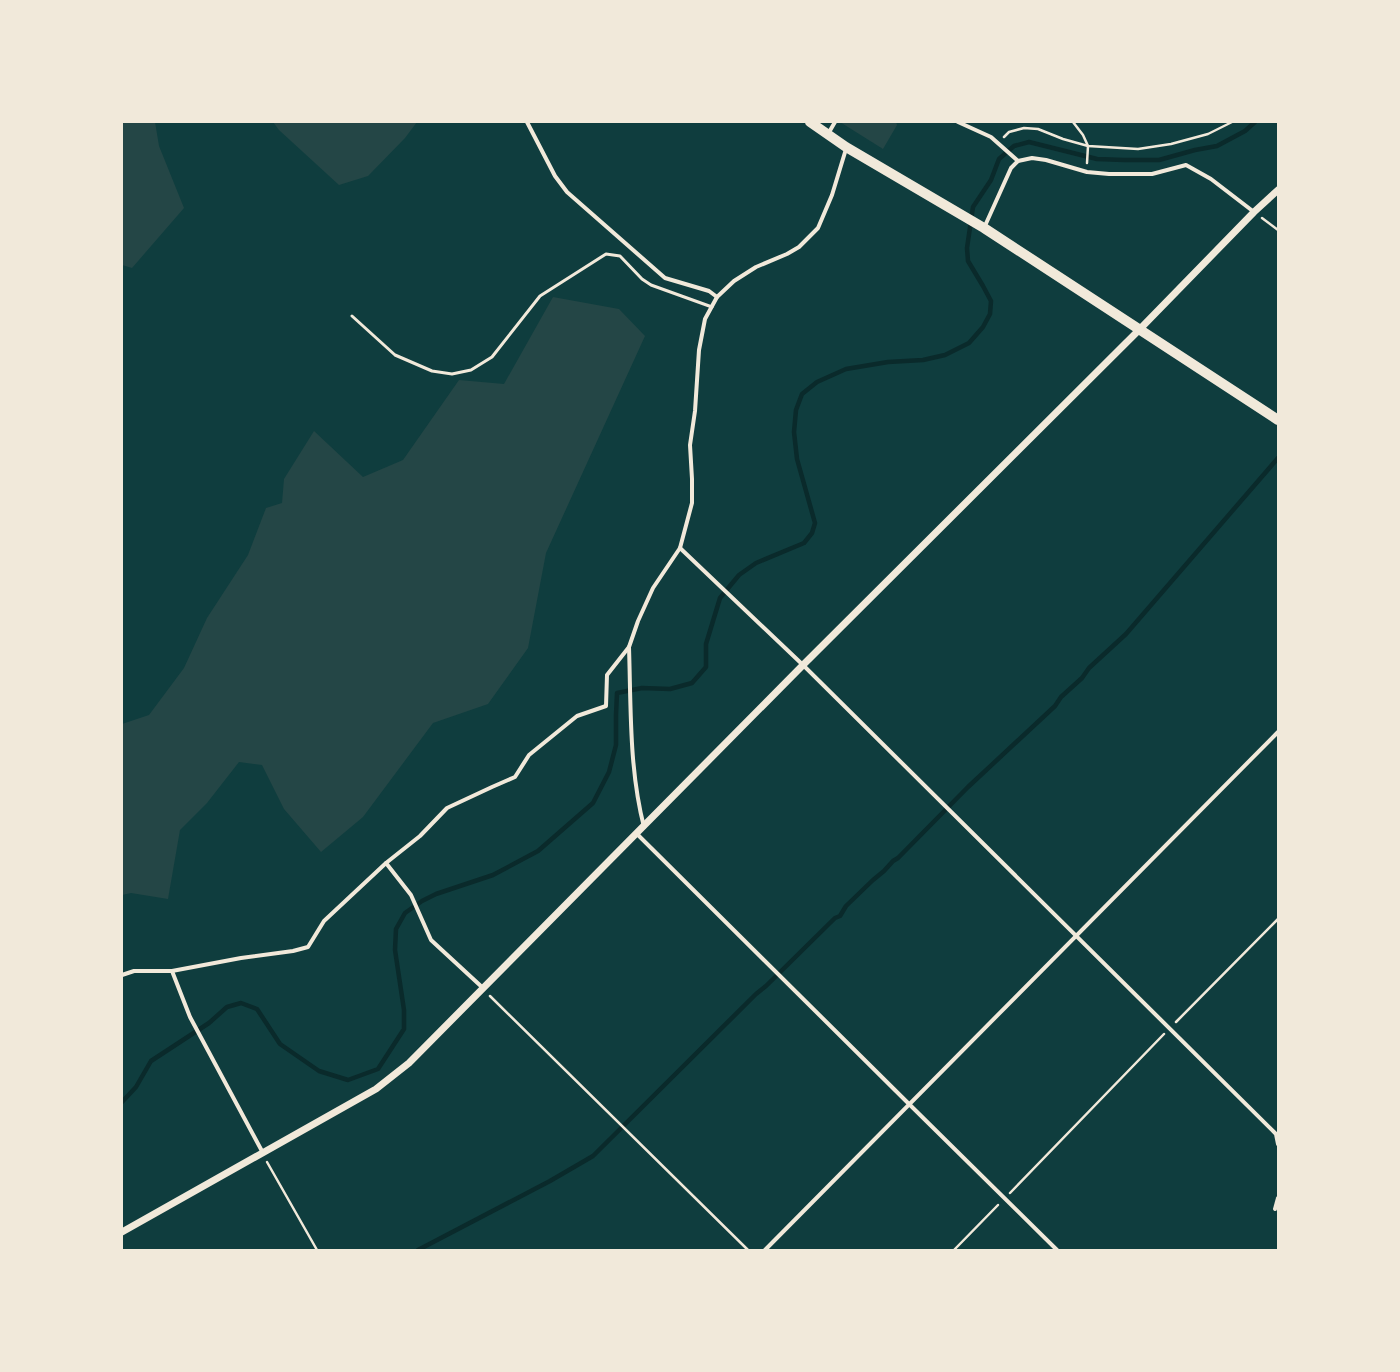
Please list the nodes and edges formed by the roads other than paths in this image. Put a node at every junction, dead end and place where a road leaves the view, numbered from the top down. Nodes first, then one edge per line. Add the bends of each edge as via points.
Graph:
1 (527, 122) edge
2 (810, 122) edge
3 (835, 122) edge
4 (958, 122) edge
5 (827, 134) junction
6 (846, 147) junction
7 (1018, 161) junction
8 (1278, 190) edge
9 (1254, 212) junction
10 (984, 228) junction
11 (717, 298) junction
12 (712, 307) junction
13 (352, 316) dead end
14 (1139, 330) junction
15 (1278, 420) edge
16 (680, 548) junction
17 (629, 647) junction
18 (803, 665) junction
19 (1278, 732) edge
20 (644, 827) junction
21 (637, 834) junction
22 (386, 863) junction
23 (1076, 936) junction
24 (172, 971) junction
25 (122, 975) edge
26 (483, 988) junction
27 (909, 1104) junction
28 (1278, 1144) edge
29 (262, 1153) junction
30 (1278, 1198) edge
31 (1276, 1209) dead end
32 (122, 1232) edge
33 (765, 1250) edge
34 (1057, 1250) edge

1 - 11 street via 555,176 567,192 665,278 709,291
2 - 5 main road
3 - 5 street
4 - 7 street via 991,137
5 - 6 main road
6 - 10 main road
6 - 11 street via 832,195 818,228 799,247 756,266 734,281
7 - 9 street via 1032,158 1087,172 1109,174 1152,174 1186,165 1211,179
7 - 10 street via 1011,168
8 - 9 street
9 - 14 street
10 - 14 main road
11 - 12 street
12 - 13 lane via 651,285 620,256 606,254 540,296 492,357 471,370 452,374 432,371 395,355
12 - 16 street via 705,319 699,350 690,445 692,503
14 - 15 main road
14 - 18 street
16 - 17 street via 653,588
16 - 18 street
17 - 20 street via 634,764 638,806
17 - 22 street via 607,675 606,706 577,716 529,755 515,777 447,808 420,836
18 - 20 street
18 - 23 street
19 - 23 street
20 - 21 street
21 - 26 street
21 - 27 street
22 - 24 street via 324,922 308,947
22 - 26 street via 411,895 431,940
23 - 27 street
23 - 28 street via 1276,1134
24 - 25 street via 134,970
24 - 29 street via 190,1017
26 - 29 street via 409,1063 376,1089
27 - 33 street
27 - 34 street
29 - 32 street
30 - 31 street

